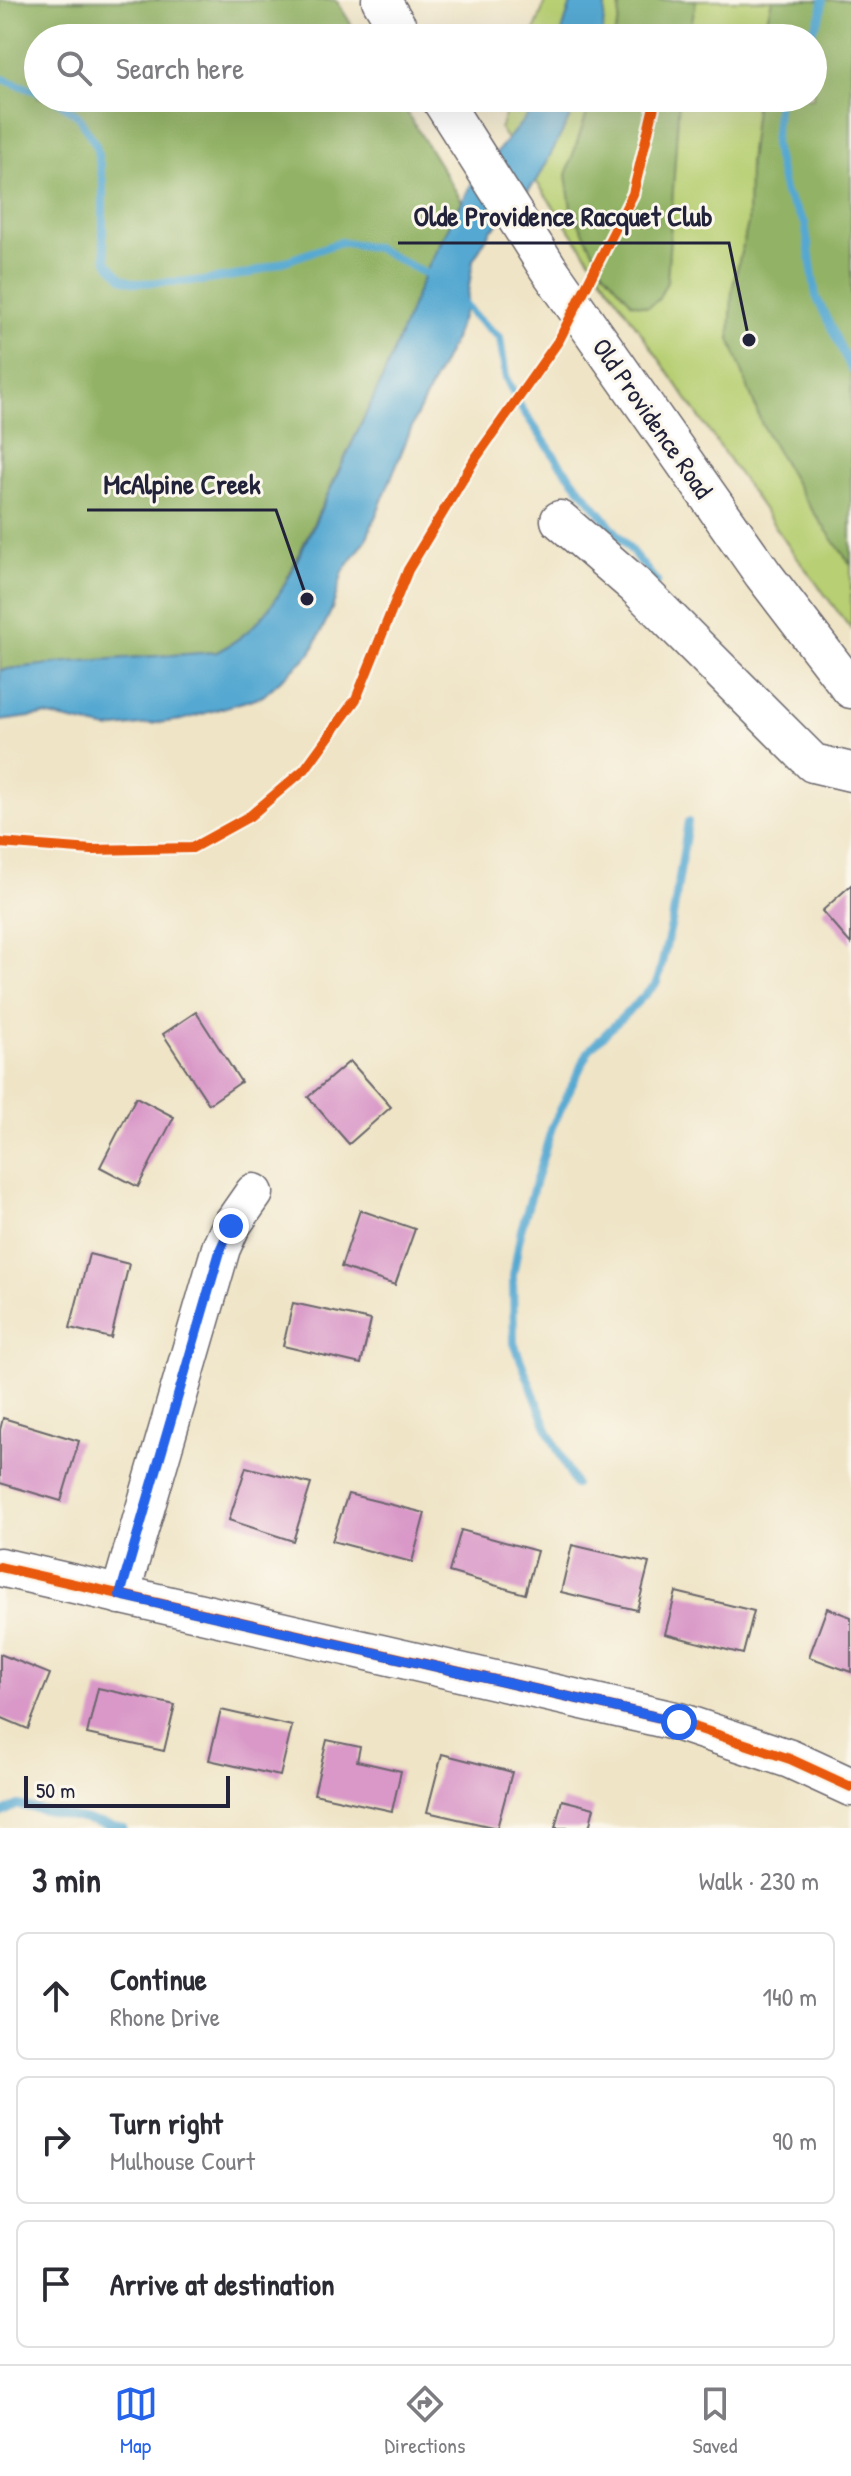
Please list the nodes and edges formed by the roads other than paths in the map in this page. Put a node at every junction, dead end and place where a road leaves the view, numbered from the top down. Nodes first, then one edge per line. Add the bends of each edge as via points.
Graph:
1 (381, 0) edge
2 (396, 24) edge
3 (448, 112) edge
4 (560, 520) dead end
5 (851, 689) edge
6 (851, 772) edge
7 (254, 1193) dead end
8 (0, 1567) edge
9 (120, 1595) junction
10 (851, 1787) edge

1 - 2 street
3 - 5 street, Old Providence Road via 548,268 763,574
4 - 6 street via 636,586 813,763
7 - 9 street via 221,1248
8 - 9 street
9 - 10 street via 679,1722 790,1759

